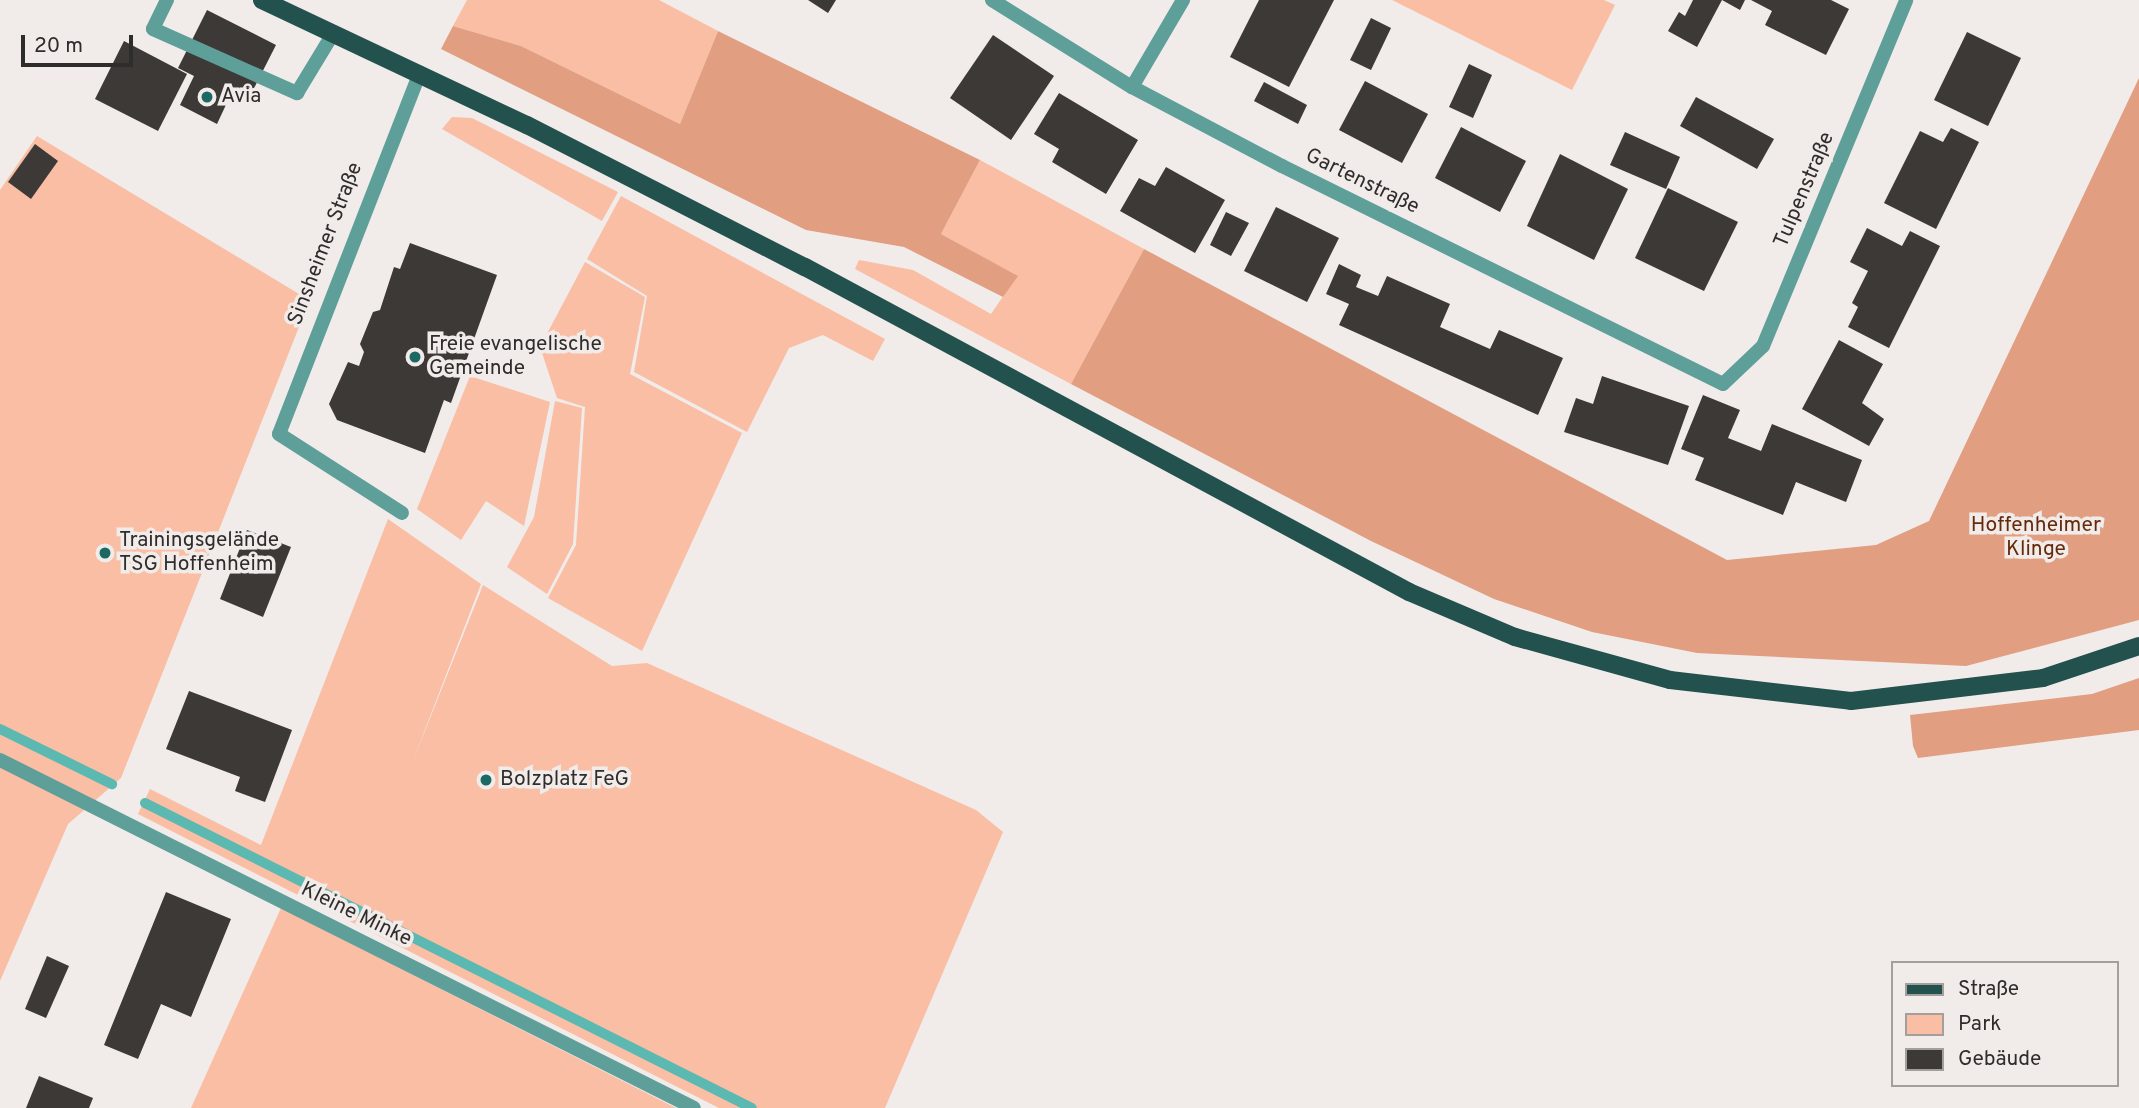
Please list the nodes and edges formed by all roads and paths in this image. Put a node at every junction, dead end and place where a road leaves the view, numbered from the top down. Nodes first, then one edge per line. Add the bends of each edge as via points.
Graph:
1 (167, 0) edge
2 (262, 0) edge
3 (992, 0) edge
4 (1183, 0) edge
5 (1906, 0) edge
6 (334, 32) junction
7 (420, 72) junction
8 (1132, 87) junction
9 (1723, 384) joint
10 (402, 513) dead end
11 (2139, 646) edge
12 (0, 760) edge
13 (694, 1108) edge

1 - 6 street via 153,29 297,93
2 - 6 main road
3 - 8 street, Gartenstraße
4 - 8 street
5 - 9 street, Tulpenstraße via 1763,346
6 - 7 main road
7 - 10 street, Sinsheimer Straße via 279,434
7 - 11 main road via 805,267 1409,592 1515,637 1670,680 1851,701 2043,678
8 - 9 street, Gartenstraße
12 - 13 street, Kleine Minke

